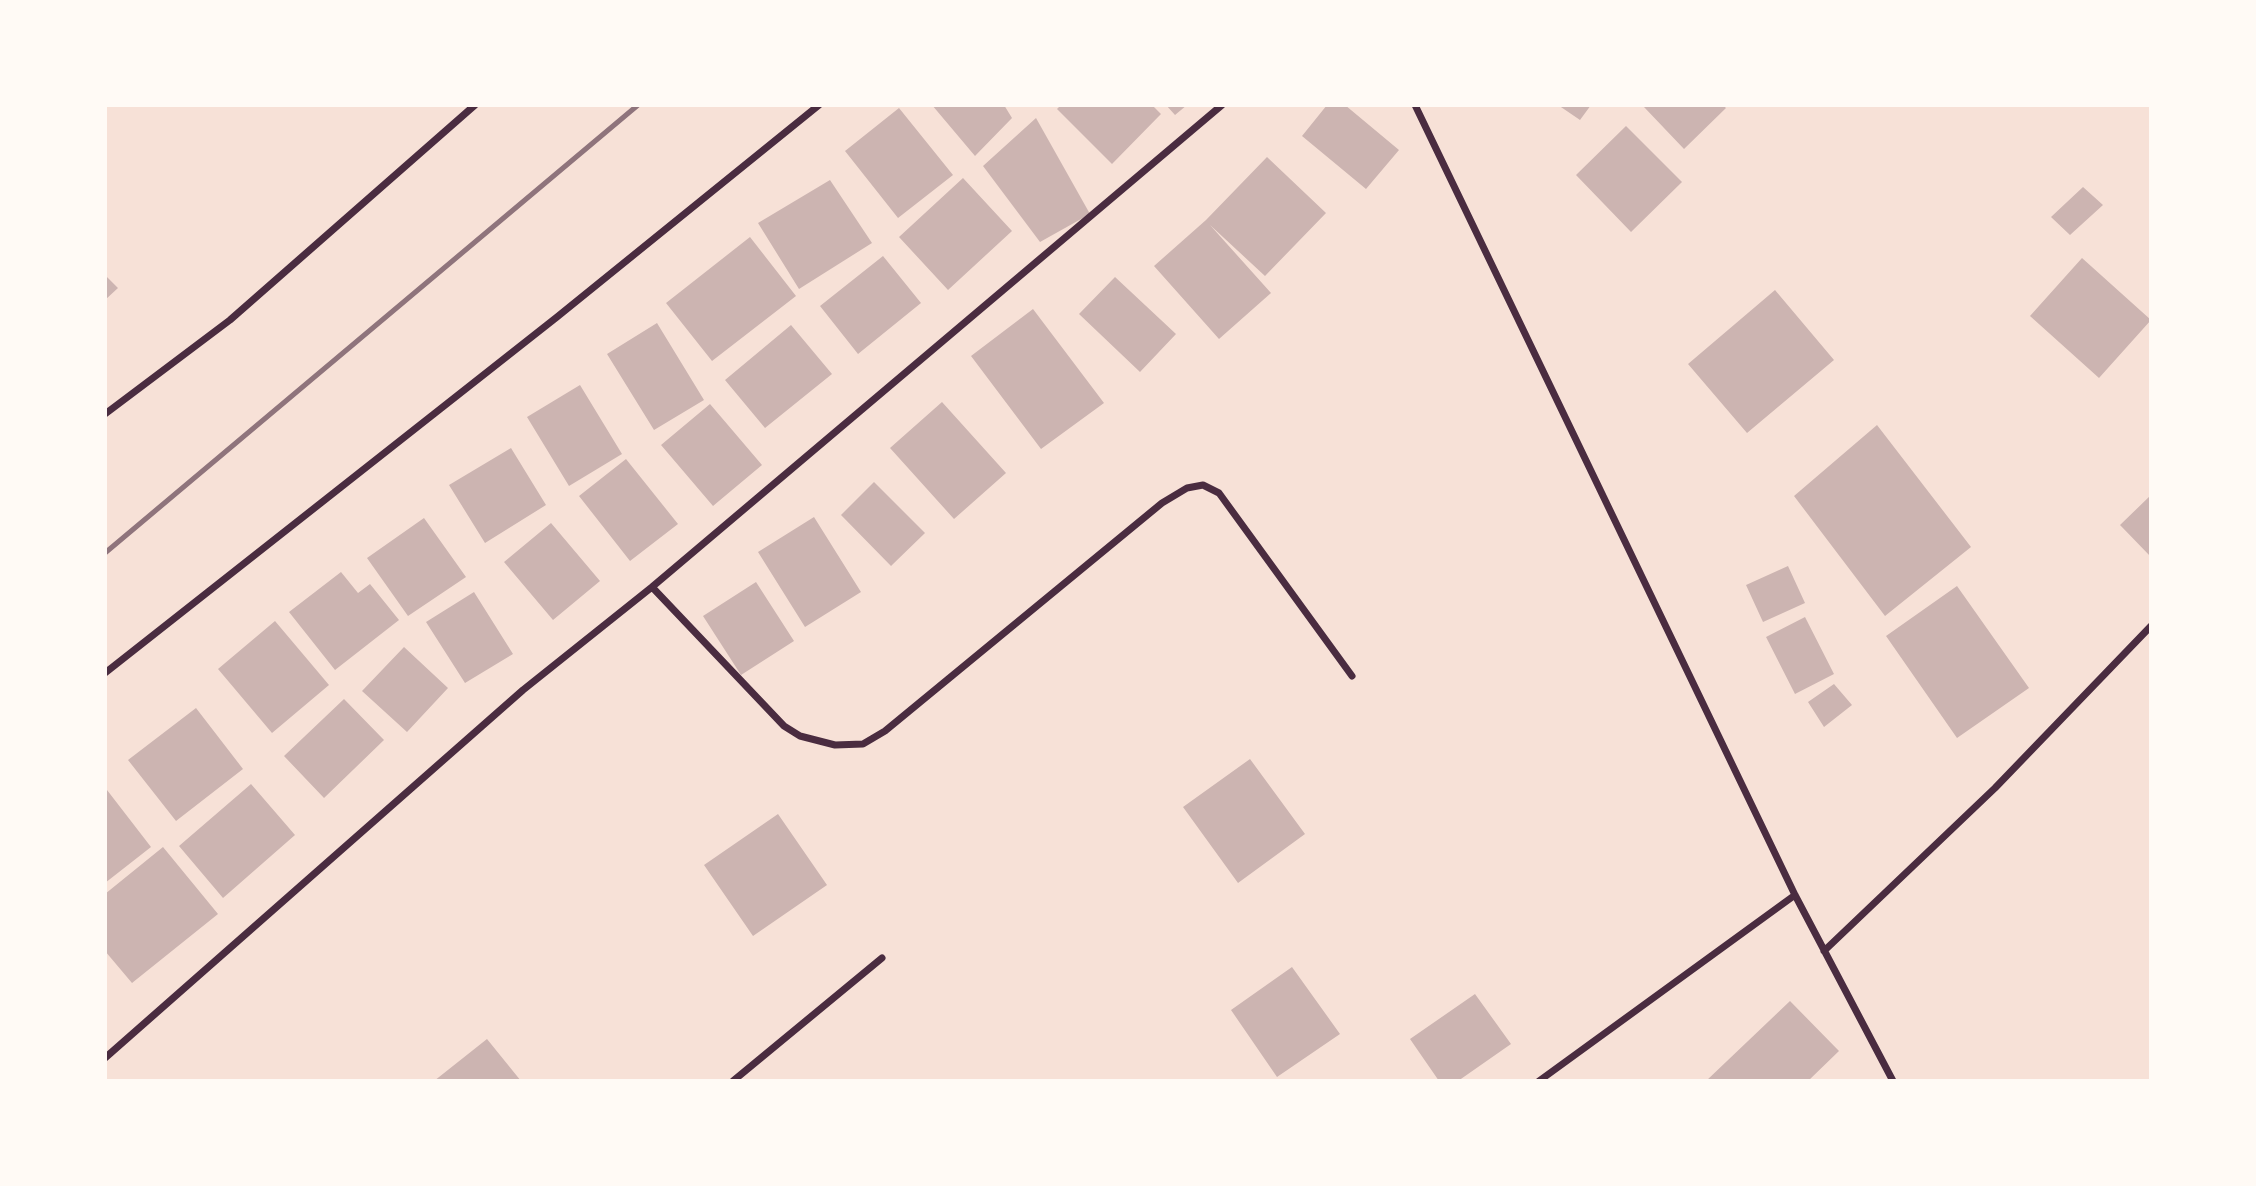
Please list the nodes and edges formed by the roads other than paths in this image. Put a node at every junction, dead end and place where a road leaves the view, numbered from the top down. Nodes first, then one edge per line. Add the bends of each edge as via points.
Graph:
1 (475, 105) edge
2 (819, 105) edge
3 (1222, 105) edge
4 (1415, 105) edge
5 (105, 414) edge
6 (652, 587) junction
7 (2151, 626) edge
8 (105, 673) edge
9 (1352, 676) dead end
10 (1795, 895) junction
11 (1824, 951) junction
12 (882, 958) dead end
13 (105, 1058) edge
14 (733, 1081) edge
15 (1539, 1081) edge
16 (1893, 1081) edge

1 - 5 street via 230,320
2 - 8 street
3 - 6 street
4 - 10 street
6 - 9 street via 784,726 800,736 835,745 863,744 885,731 1162,503 1187,488 1203,485 1219,493
6 - 13 street via 523,691
7 - 11 street via 1995,788
10 - 11 street
10 - 15 street
11 - 16 street
12 - 14 street

